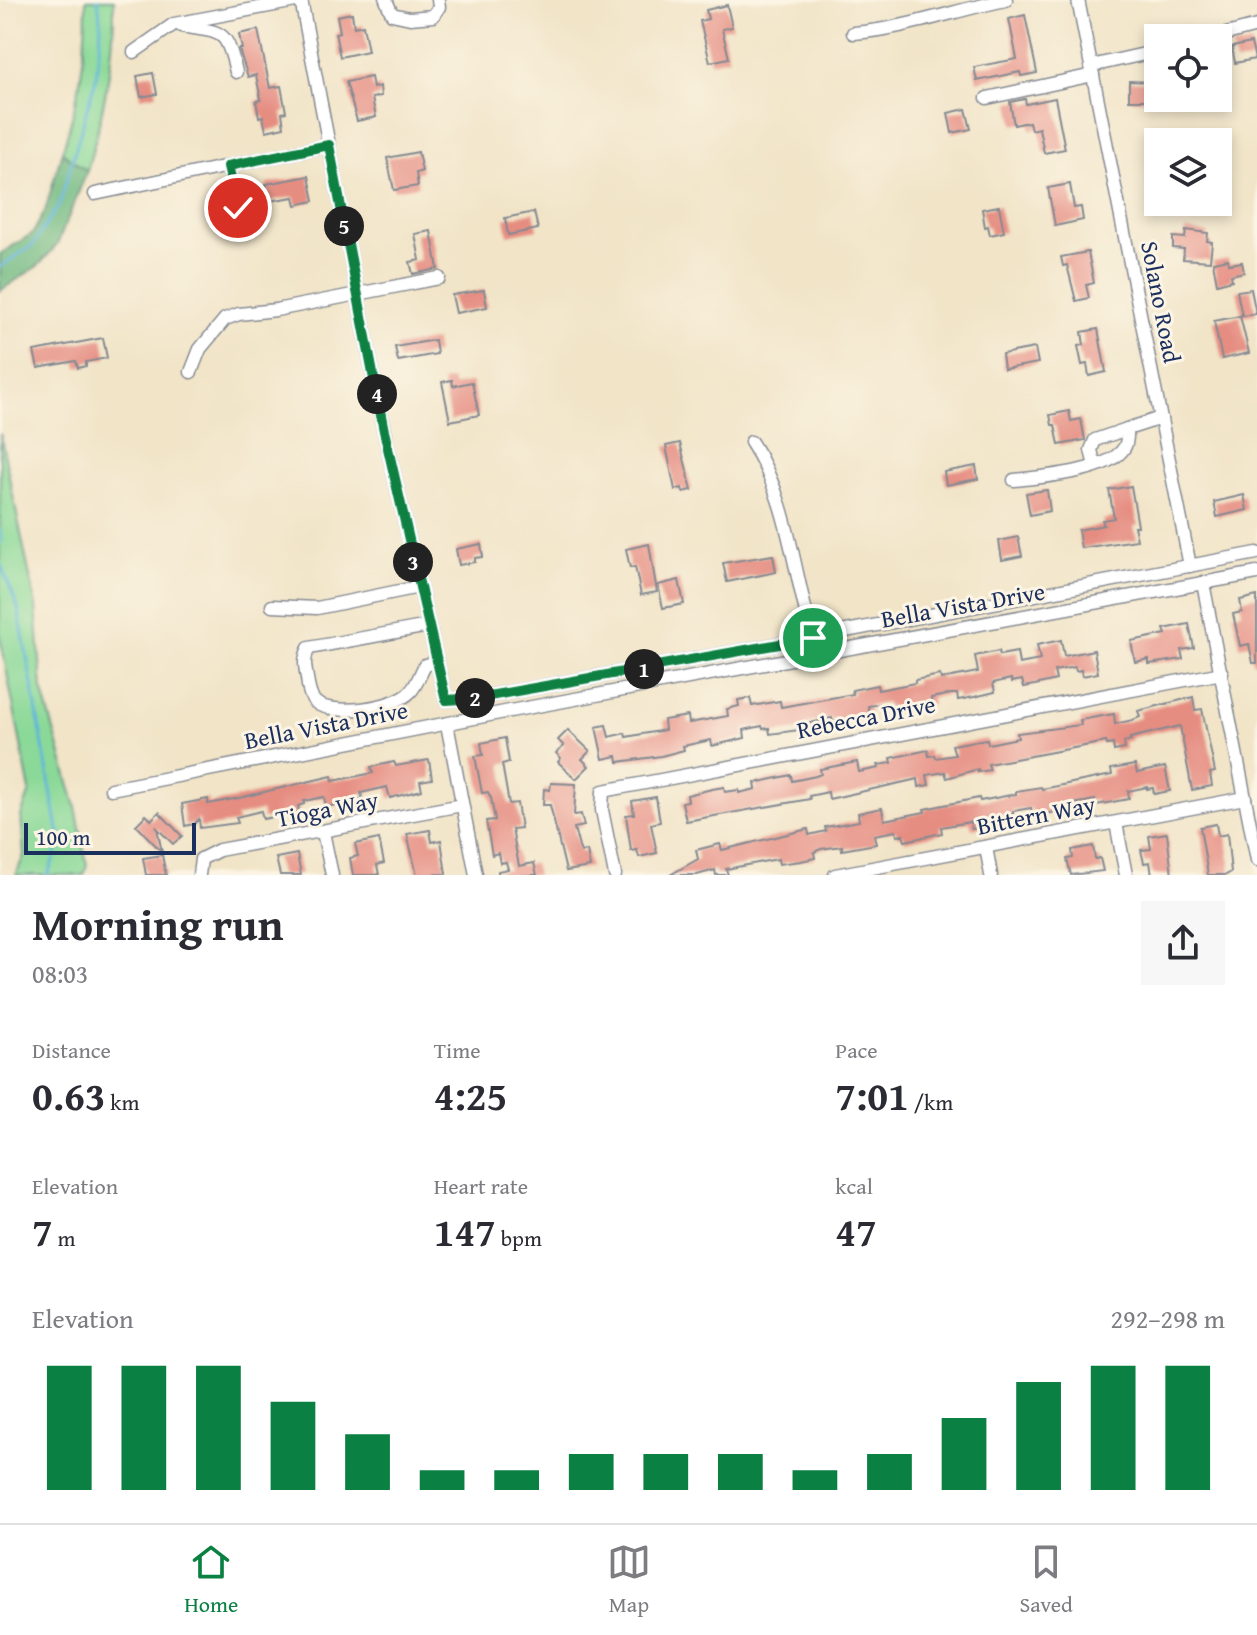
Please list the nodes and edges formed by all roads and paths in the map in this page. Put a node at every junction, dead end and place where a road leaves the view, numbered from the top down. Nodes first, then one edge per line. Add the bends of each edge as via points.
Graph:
1 (301, 0) edge
2 (386, 0) edge
3 (438, 0) edge
4 (1006, 0) edge
5 (1078, 0) edge
6 (174, 24) junction
7 (1257, 26) edge
8 (853, 33) dead end
9 (1232, 33) edge
10 (134, 52) dead end
11 (1144, 55) edge
12 (1092, 71) junction
13 (236, 72) dead end
14 (987, 98) dead end
15 (329, 145) junction
16 (228, 166) junction
17 (95, 194) dead end
18 (238, 208) dead end
19 (439, 278) dead end
20 (358, 295) junction
21 (191, 372) dead end
22 (1161, 418) junction
23 (1127, 429) junction
24 (751, 442) dead end
25 (1095, 466) junction
26 (1014, 480) dead end
27 (1257, 553) edge
28 (1190, 566) junction
29 (1257, 573) edge
30 (1203, 583) junction
31 (419, 587) junction
32 (272, 606) dead end
33 (428, 626) junction
34 (813, 638) junction
35 (436, 662) junction
36 (1222, 673) junction
37 (447, 724) junction
38 (111, 789) dead end
39 (1245, 798) junction
40 (462, 805) junction
41 (1116, 823) junction
42 (323, 832) junction
43 (986, 847) junction
44 (1257, 860) edge
45 (199, 875) edge
46 (332, 875) edge
47 (476, 875) edge
48 (615, 875) edge
49 (835, 875) edge
50 (991, 875) edge
51 (1126, 875) edge

1 - 6 street
1 - 15 street
2 - 3 street via 392,14 410,18 433,16
4 - 8 street via 887,30
5 - 12 street, Solano Road
6 - 10 street
6 - 13 street via 220,33 230,44
7 - 9 street
11 - 12 street
12 - 14 street
12 - 22 street, Solano Road
15 - 16 street
15 - 20 street
16 - 17 street
16 - 18 street
19 - 20 street
20 - 21 street via 225,319 200,349
20 - 31 street
22 - 23 street
22 - 28 street, Solano Road
23 - 25 street via 1126,445 1117,456
23 - 25 street via 1095,440
24 - 34 street via 780,502
25 - 26 street
27 - 28 street
28 - 34 street
29 - 30 street, Bella Vista Drive
30 - 36 street
30 - 37 street, Bella Vista Drive
31 - 32 street via 317,608
31 - 33 street
33 - 35 street
33 - 35 street via 309,648 304,661 309,690 315,702 344,711 395,701 410,692 425,665
34 - 35 street via 478,698 446,700
36 - 39 street
36 - 48 street, Rebecca Drive via 603,791
37 - 38 street, Bella Vista Drive
37 - 40 street
39 - 41 street, Bittern Way
39 - 44 street
40 - 42 street, Tioga Way
40 - 47 street
41 - 43 street, Bittern Way
41 - 51 street
42 - 45 street, Tioga Way via 219,850 201,859
42 - 46 street
43 - 49 street, Bittern Way
43 - 50 street

